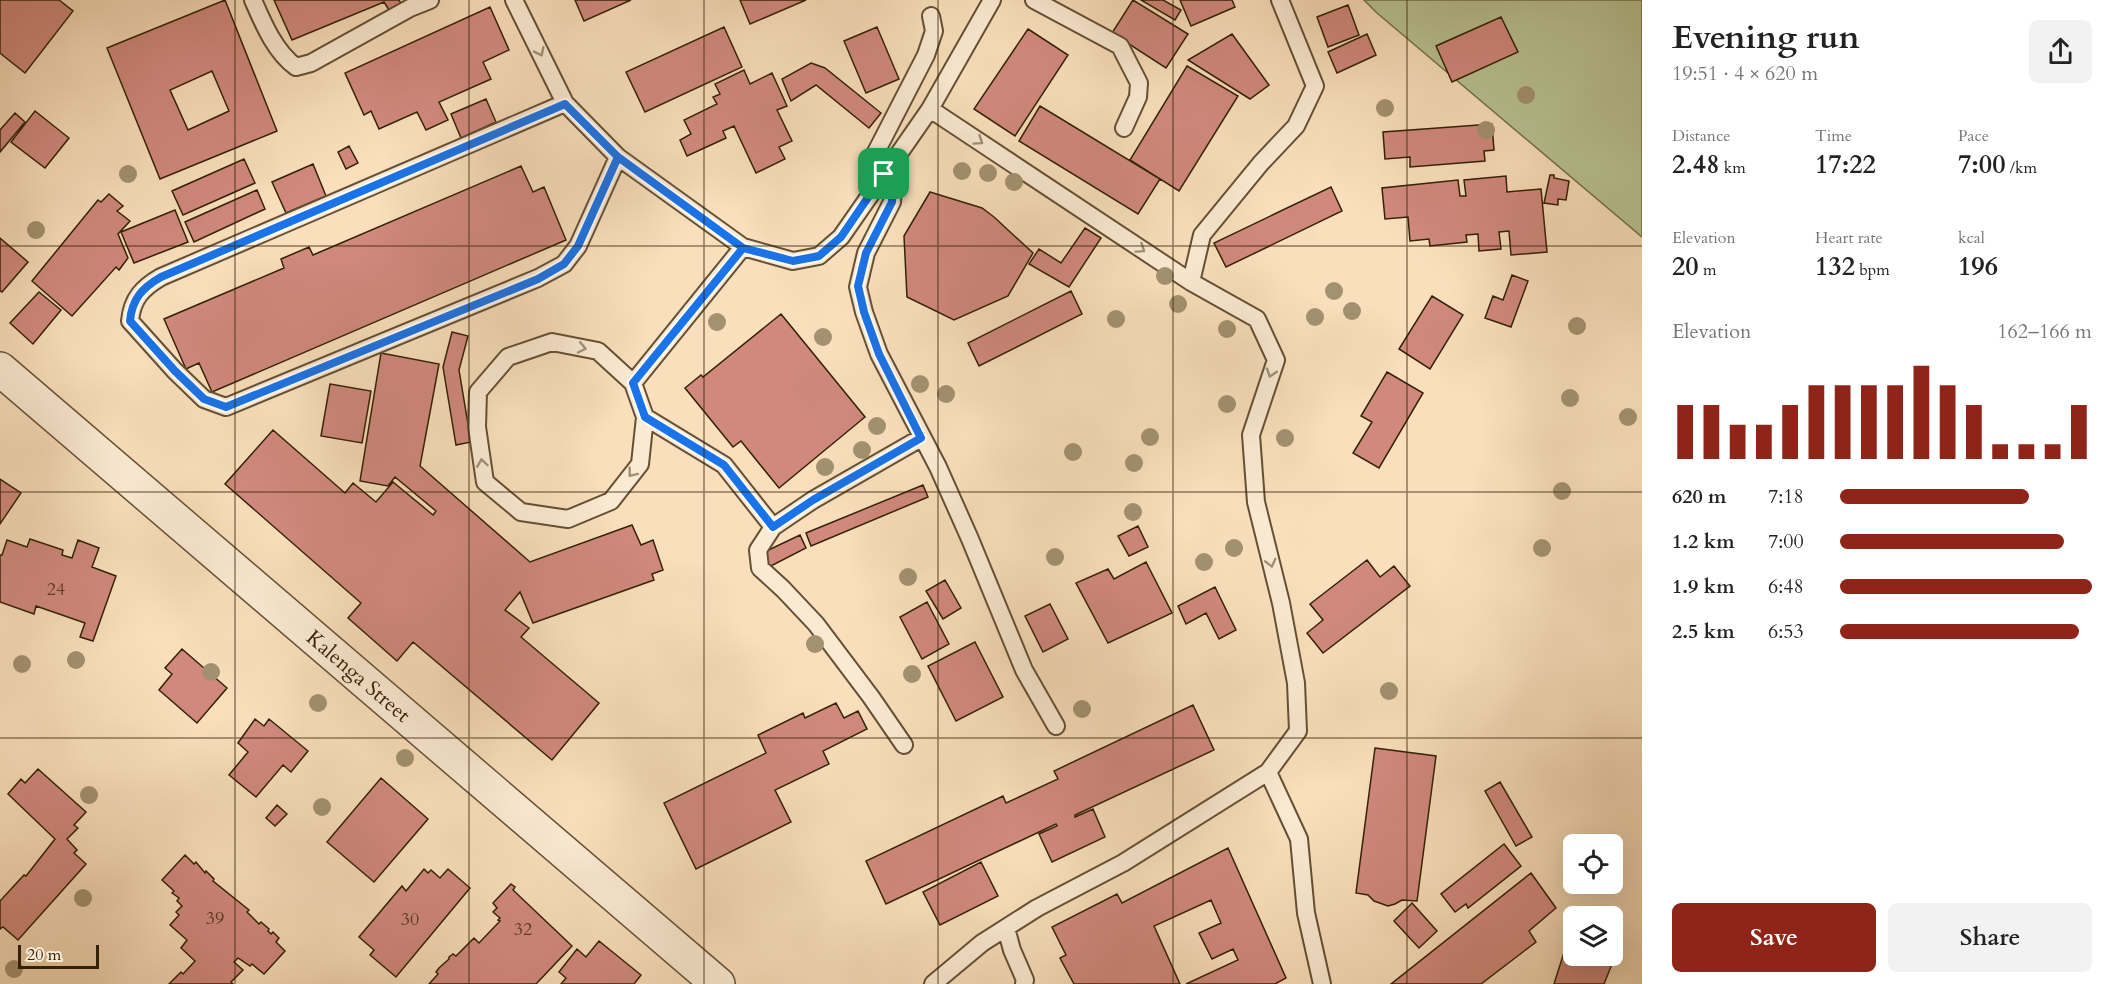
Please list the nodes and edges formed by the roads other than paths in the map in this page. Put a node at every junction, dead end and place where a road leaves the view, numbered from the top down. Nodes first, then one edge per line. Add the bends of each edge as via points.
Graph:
1 (252, 0) edge
2 (430, 0) edge
3 (514, 0) edge
4 (992, 0) edge
5 (1034, 0) edge
6 (1280, 0) edge
7 (931, 16) dead end
8 (565, 104) junction
9 (930, 109) junction
10 (1124, 128) dead end
11 (618, 157) junction
12 (884, 174) junction
13 (743, 248) junction
14 (1191, 282) junction
15 (0, 369) edge
16 (633, 383) junction
17 (645, 417) junction
18 (921, 438) junction
19 (773, 527) junction
20 (1056, 726) dead end
21 (904, 745) dead end
22 (1268, 772) junction
23 (1006, 928) junction
24 (702, 979) edge
25 (933, 984) edge
26 (1024, 984) edge
27 (1322, 984) edge

1 - 2 lane via 276,46 296,67 311,63
3 -> 8 lane
4 - 9 lane
5 - 10 lane via 1120,46 1139,83 1138,97
6 - 14 lane via 1315,86 1296,126 1202,235
7 - 12 lane via 934,31 926,55 874,154
8 - 11 lane
8 - 11 lane via 161,277 136,296 130,321 204,399 226,407 538,279 564,264 578,246
9 - 12 lane
9 -> 14 lane
11 - 13 lane
12 - 13 lane via 841,237 819,256 793,261
12 - 18 lane via 893,185 892,202 866,253 858,286 879,354
13 - 16 lane
14 -> 22 lane via 1257,319 1276,360 1251,435 1256,502 1296,683 1298,731
15 - 24 street, Kalenga Street
16 - 17 lane
17 -> 16 lane via 640,464 610,501 567,519 521,512 485,482 477,427 478,392 508,357 552,342 575,346 598,351
17 - 19 lane via 724,465
18 - 19 lane
18 - 20 lane via 970,539 1024,670
19 - 21 lane via 758,550 760,568 816,624
22 - 23 lane via 1123,863
22 - 27 lane via 1299,839 1306,913
23 - 25 lane
23 - 26 lane

